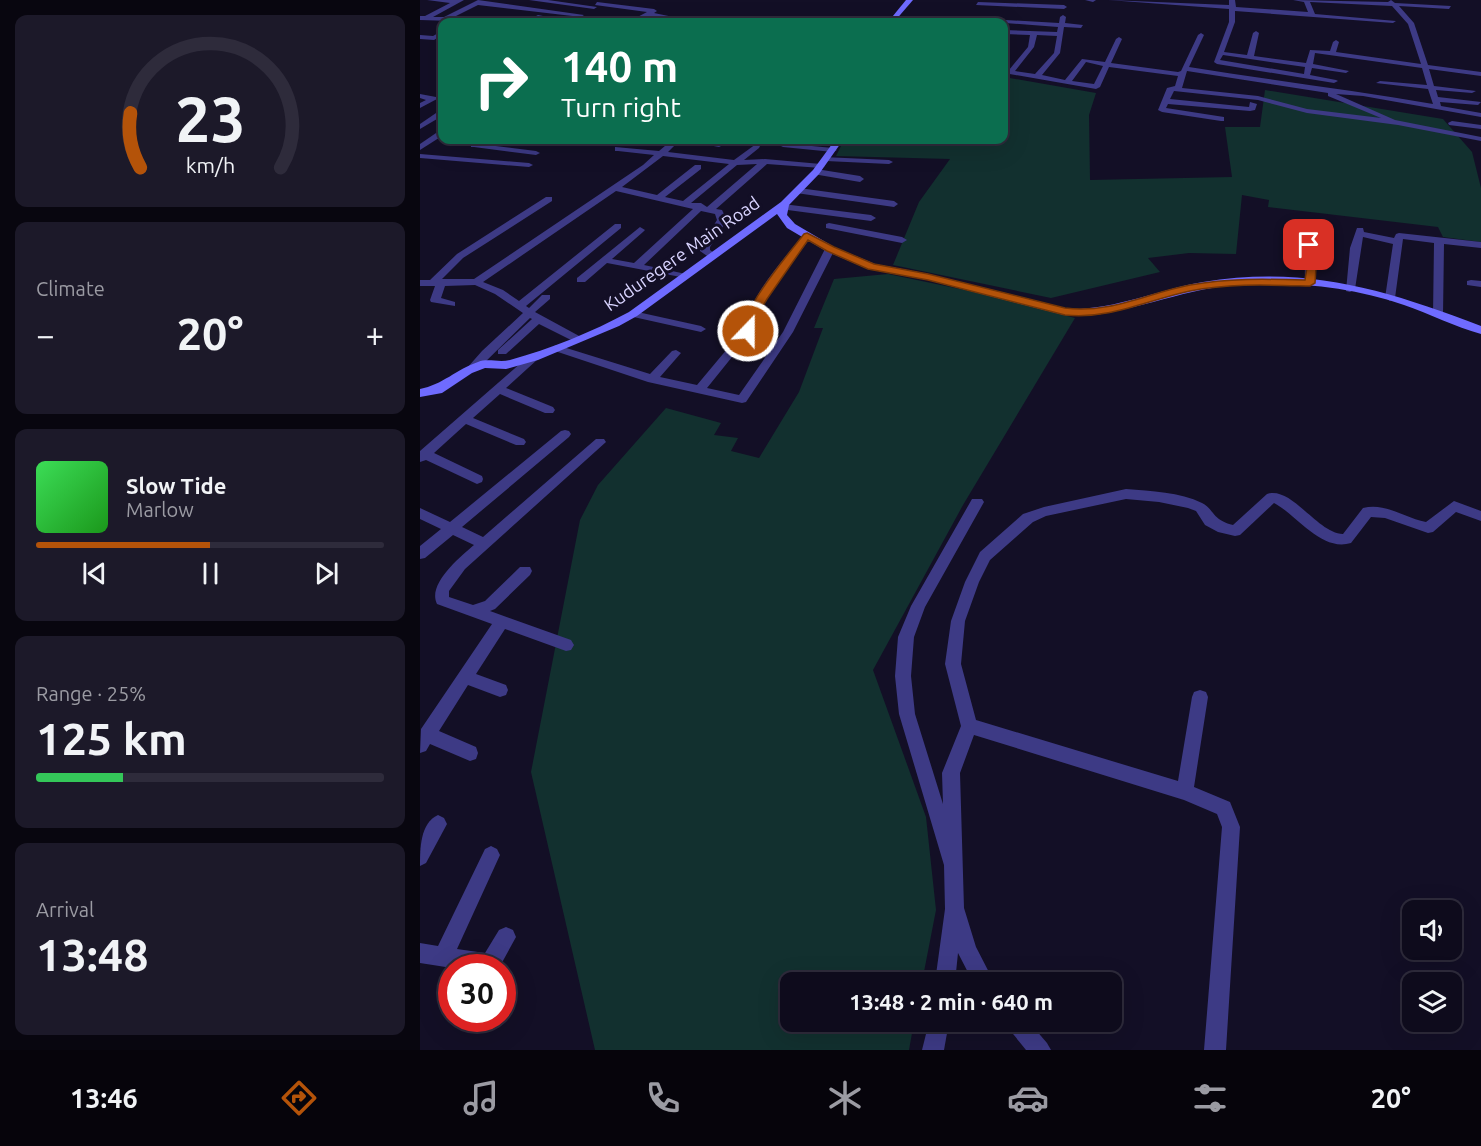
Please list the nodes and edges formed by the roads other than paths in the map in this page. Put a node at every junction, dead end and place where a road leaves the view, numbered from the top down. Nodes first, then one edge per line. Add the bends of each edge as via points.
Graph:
1 (430, 0) edge
2 (532, 0) edge
3 (910, 0) edge
4 (1111, 0) edge
5 (1296, 0) edge
6 (458, 1) edge
7 (480, 1) edge
8 (1392, 2) edge
9 (597, 4) edge
10 (978, 4) dead end
11 (1065, 4) edge
12 (1246, 4) dead end
13 (1233, 5) edge
14 (1309, 6) edge
15 (462, 11) junction
16 (473, 12) dead end
17 (648, 14) junction
18 (1403, 14) junction
19 (1412, 14) dead end
20 (1422, 14) dead end
21 (581, 15) junction
22 (1052, 15) dead end
23 (540, 16) dead end
24 (1063, 16) junction
25 (423, 18) edge
26 (447, 18) edge
27 (536, 18) edge
28 (576, 18) edge
29 (640, 18) edge
30 (674, 18) edge
31 (894, 18) edge
32 (438, 19) edge
33 (1393, 21) dead end
34 (1008, 22) edge
35 (1062, 25) junction
36 (1081, 26) dead end
37 (432, 28) dead end
38 (438, 30) edge
39 (1008, 32) edge
40 (1034, 33) junction
41 (1256, 33) dead end
42 (438, 34) edge
43 (1061, 34) junction
44 (1201, 35) dead end
45 (420, 37) edge
46 (1119, 39) dead end
47 (1336, 42) dead end
48 (1220, 53) junction
49 (1332, 53) junction
50 (1250, 57) junction
51 (1217, 62) junction
52 (1107, 64) junction
53 (1308, 66) junction
54 (1426, 67) junction
55 (1008, 70) edge
56 (1185, 70) junction
57 (1008, 71) edge
58 (1346, 71) dead end
59 (1481, 74) edge
60 (1213, 76) junction
61 (1307, 76) junction
62 (1037, 77) junction
63 (1334, 81) dead end
64 (1067, 82) junction
65 (1380, 83) dead end
66 (1431, 87) junction
67 (1306, 88) junction
68 (1174, 89) junction
69 (1324, 91) junction
70 (1472, 91) dead end
71 (420, 96) edge
72 (1435, 99) junction
73 (1165, 101) junction
74 (1478, 103) dead end
75 (1253, 104) dead end
76 (1420, 105) junction
77 (420, 106) edge
78 (1438, 108) junction
79 (1481, 115) edge
80 (438, 116) edge
81 (1221, 119) dead end
82 (1398, 123) junction
83 (1452, 123) dead end
84 (420, 127) edge
85 (1481, 127) edge
86 (1412, 128) junction
87 (438, 137) edge
88 (1481, 139) edge
89 (670, 144) edge
90 (711, 144) edge
91 (836, 144) edge
92 (474, 145) joint
93 (718, 145) dead end
94 (783, 145) dead end
95 (756, 146) dead end
96 (420, 148) edge
97 (618, 149) dead end
98 (536, 153) dead end
99 (663, 153) junction
100 (420, 156) edge
101 (456, 157) junction
102 (765, 161) junction
103 (824, 162) junction
104 (889, 162) dead end
105 (736, 163) junction
106 (529, 165) dead end
107 (698, 167) dead end
108 (860, 179) dead end
109 (614, 188) junction
110 (799, 191) junction
111 (659, 198) junction
112 (549, 199) dead end
113 (686, 203) junction
114 (894, 204) dead end
115 (784, 206) junction
116 (706, 207) junction
117 (838, 215) junction
118 (871, 218) dead end
119 (1309, 225) dead end
120 (618, 226) dead end
121 (829, 226) junction
122 (640, 230) dead end
123 (810, 237) junction
124 (902, 240) dead end
125 (1439, 240) junction
126 (1400, 242) junction
127 (1481, 245) edge
128 (830, 249) junction
129 (712, 256) junction
130 (605, 260) junction
131 (636, 267) junction
132 (683, 276) junction
133 (581, 280) dead end
134 (437, 282) junction
135 (476, 282) junction
136 (420, 283) edge
137 (1310, 283) junction
138 (1350, 289) junction
139 (546, 297) dead end
140 (1390, 298) junction
141 (451, 304) dead end
142 (529, 312) junction
143 (633, 314) junction
144 (1438, 315) junction
145 (701, 330) dead end
146 (1481, 330) edge
147 (577, 339) junction
148 (556, 348) junction
149 (502, 352) dead end
150 (676, 353) dead end
151 (534, 357) junction
152 (473, 368) junction
153 (652, 379) junction
154 (499, 389) junction
155 (699, 390) junction
156 (420, 393) edge
157 (549, 410) dead end
158 (464, 419) junction
159 (565, 434) dead end
160 (520, 442) dead end
161 (600, 442) dead end
162 (423, 456) edge
163 (477, 479) dead end
164 (977, 502) dead end
165 (420, 513) edge
166 (1481, 516) edge
167 (452, 528) junction
168 (484, 544) junction
169 (420, 554) edge
170 (525, 571) dead end
171 (474, 611) junction
172 (502, 621) junction
173 (566, 645) dead end
174 (465, 678) junction
175 (500, 690) dead end
176 (1200, 697) dead end
177 (969, 726) junction
178 (424, 740) edge
179 (470, 753) dead end
180 (1185, 792) junction
181 (438, 824) dead end
182 (491, 855) dead end
183 (420, 857) edge
184 (951, 860) junction
185 (954, 908) junction
186 (506, 937) dead end
187 (420, 953) edge
188 (443, 954) edge
189 (496, 954) edge
190 (438, 955) edge
191 (946, 972) edge
192 (979, 972) edge
193 (937, 1032) edge
194 (1025, 1032) edge
195 (933, 1050) edge
196 (1040, 1050) edge
197 (1215, 1050) edge

1 - 6 street
2 - 9 street
3 - 31 street
4 - 13 street
5 - 14 street
6 - 25 street
7 - 15 street
7 - 21 street
8 - 14 street
8 - 18 street
8 - 20 street via 1450,11
9 - 17 street via 654,10
9 - 21 street
10 - 11 street
11 - 24 street
12 - 14 street
13 - 14 street
13 - 48 street via 1232,22
14 - 18 street
14 - 33 street
15 - 16 street
15 - 26 street
17 - 29 street
17 - 30 street
18 - 19 street
18 - 54 street via 1411,23
21 - 28 street
22 - 24 street
23 - 27 street
24 - 35 street
25 - 32 street
34 - 35 street
35 - 36 street
35 - 43 street
37 - 38 street
39 - 40 street
40 - 43 street
40 - 55 street via 1031,47
41 - 50 street
42 - 45 street
43 - 62 street via 1056,53
44 - 56 street
46 - 52 street
47 - 49 street
48 - 50 street
48 - 51 street
49 - 53 street via 1312,51
49 - 54 street
50 - 53 street
51 - 60 street
51 - 61 street
52 - 56 street via 1178,74
52 - 64 street via 1083,60
52 - 64 street via 1096,87
53 - 58 street
53 - 61 street
54 - 59 street
54 - 66 street
56 - 60 street
56 - 68 street via 1179,87
57 - 62 street
60 - 67 street
61 - 63 street
61 - 67 street
62 - 64 street
65 - 66 street
66 - 70 street
66 - 72 street
67 - 69 street
68 - 73 street
68 - 82 street via 1258,98 1307,111
69 - 76 street
69 - 82 street
71 - 77 street via 433,99
72 - 74 street
72 - 78 street
73 - 75 street via 1245,109
73 - 81 street via 1165,112
76 - 78 street
76 - 86 street via 1408,106 1401,113
78 - 79 street
80 - 84 street
82 - 86 street
83 - 85 street
86 - 88 street
87 - 96 street
89 - 99 street
90 - 93 street
91 - 103 street, Kuduregere Main Road
92 - 98 street
92 - 101 street
94 - 103 street
95 - 105 street
97 - 99 street
99 - 105 street
99 - 109 street
100 - 101 street
101 - 106 street
102 - 103 street
102 - 105 street
102 - 116 street
103 - 104 street
103 - 108 street
103 - 110 street, Kuduregere Main Road
105 - 113 street
107 - 111 street
109 - 111 street
109 - 135 street
110 - 114 street
110 - 115 street, Kuduregere Main Road
111 - 113 street
112 - 134 street via 460,256
113 - 116 street
115 - 117 street
115 - 123 street via 782,215 791,226
115 - 129 street, Kuduregere Main Road
116 - 129 street via 719,212 722,220 705,247
116 - 131 street
117 - 118 street
117 - 121 street
119 - 137 street
120 - 142 street
121 - 123 street
121 - 124 street
122 - 130 street
123 - 128 street
123 - 155 street via 762,298 748,331
125 - 126 street via 1404,235 1399,236
125 - 127 street
125 - 144 street
126 - 138 street via 1360,232
126 - 140 street
128 - 137 street via 872,267 1085,314 1189,288 1244,281
128 - 155 street via 788,332 742,399
129 - 132 street, Kuduregere Main Road
130 - 131 street
130 - 133 street
131 - 132 street
132 - 143 street, Kuduregere Main Road
134 - 135 street
134 - 136 street
134 - 141 street via 435,300
135 - 142 street via 500,292
137 - 138 street
138 - 140 street
139 - 142 street
140 - 144 street
142 - 147 street
142 - 149 street
142 - 152 street
143 - 145 street
143 - 147 street, Kuduregere Main Road
144 - 146 street
147 - 148 street, Kuduregere Main Road
148 - 151 street, Kuduregere Main Road
148 - 153 street
150 - 153 street
151 - 152 street, Kuduregere Main Road
151 - 154 street
152 - 156 street, Kuduregere Main Road via 437,390
153 - 155 street
154 - 157 street
154 - 158 street
158 - 160 street
158 - 162 street
159 - 167 street
161 - 168 street
162 - 163 street
164 - 184 street via 918,606 905,647 903,676 908,714
165 - 167 street
166 - 177 street via 1454,506 1428,528 1385,511 1368,512 1346,539 1338,540 1328,537 1272,496 1235,531 1210,521 1201,508 1159,497 1126,494 1044,512 1022,523 985,556 958,621 953,664
167 - 168 street
167 - 169 street
168 - 171 street via 460,565 442,590 442,600
170 - 171 street via 490,605
171 - 172 street
172 - 173 street
172 - 174 street
174 - 175 street
174 - 178 street
176 - 180 street
177 - 180 street
177 - 184 street via 951,773
178 - 179 street
180 - 197 street via 1224,808 1231,827
181 - 183 street
182 - 188 street
184 - 185 street
185 - 191 street
185 - 192 street via 967,951
186 - 189 street
187 - 190 street
193 - 195 street
194 - 196 street

